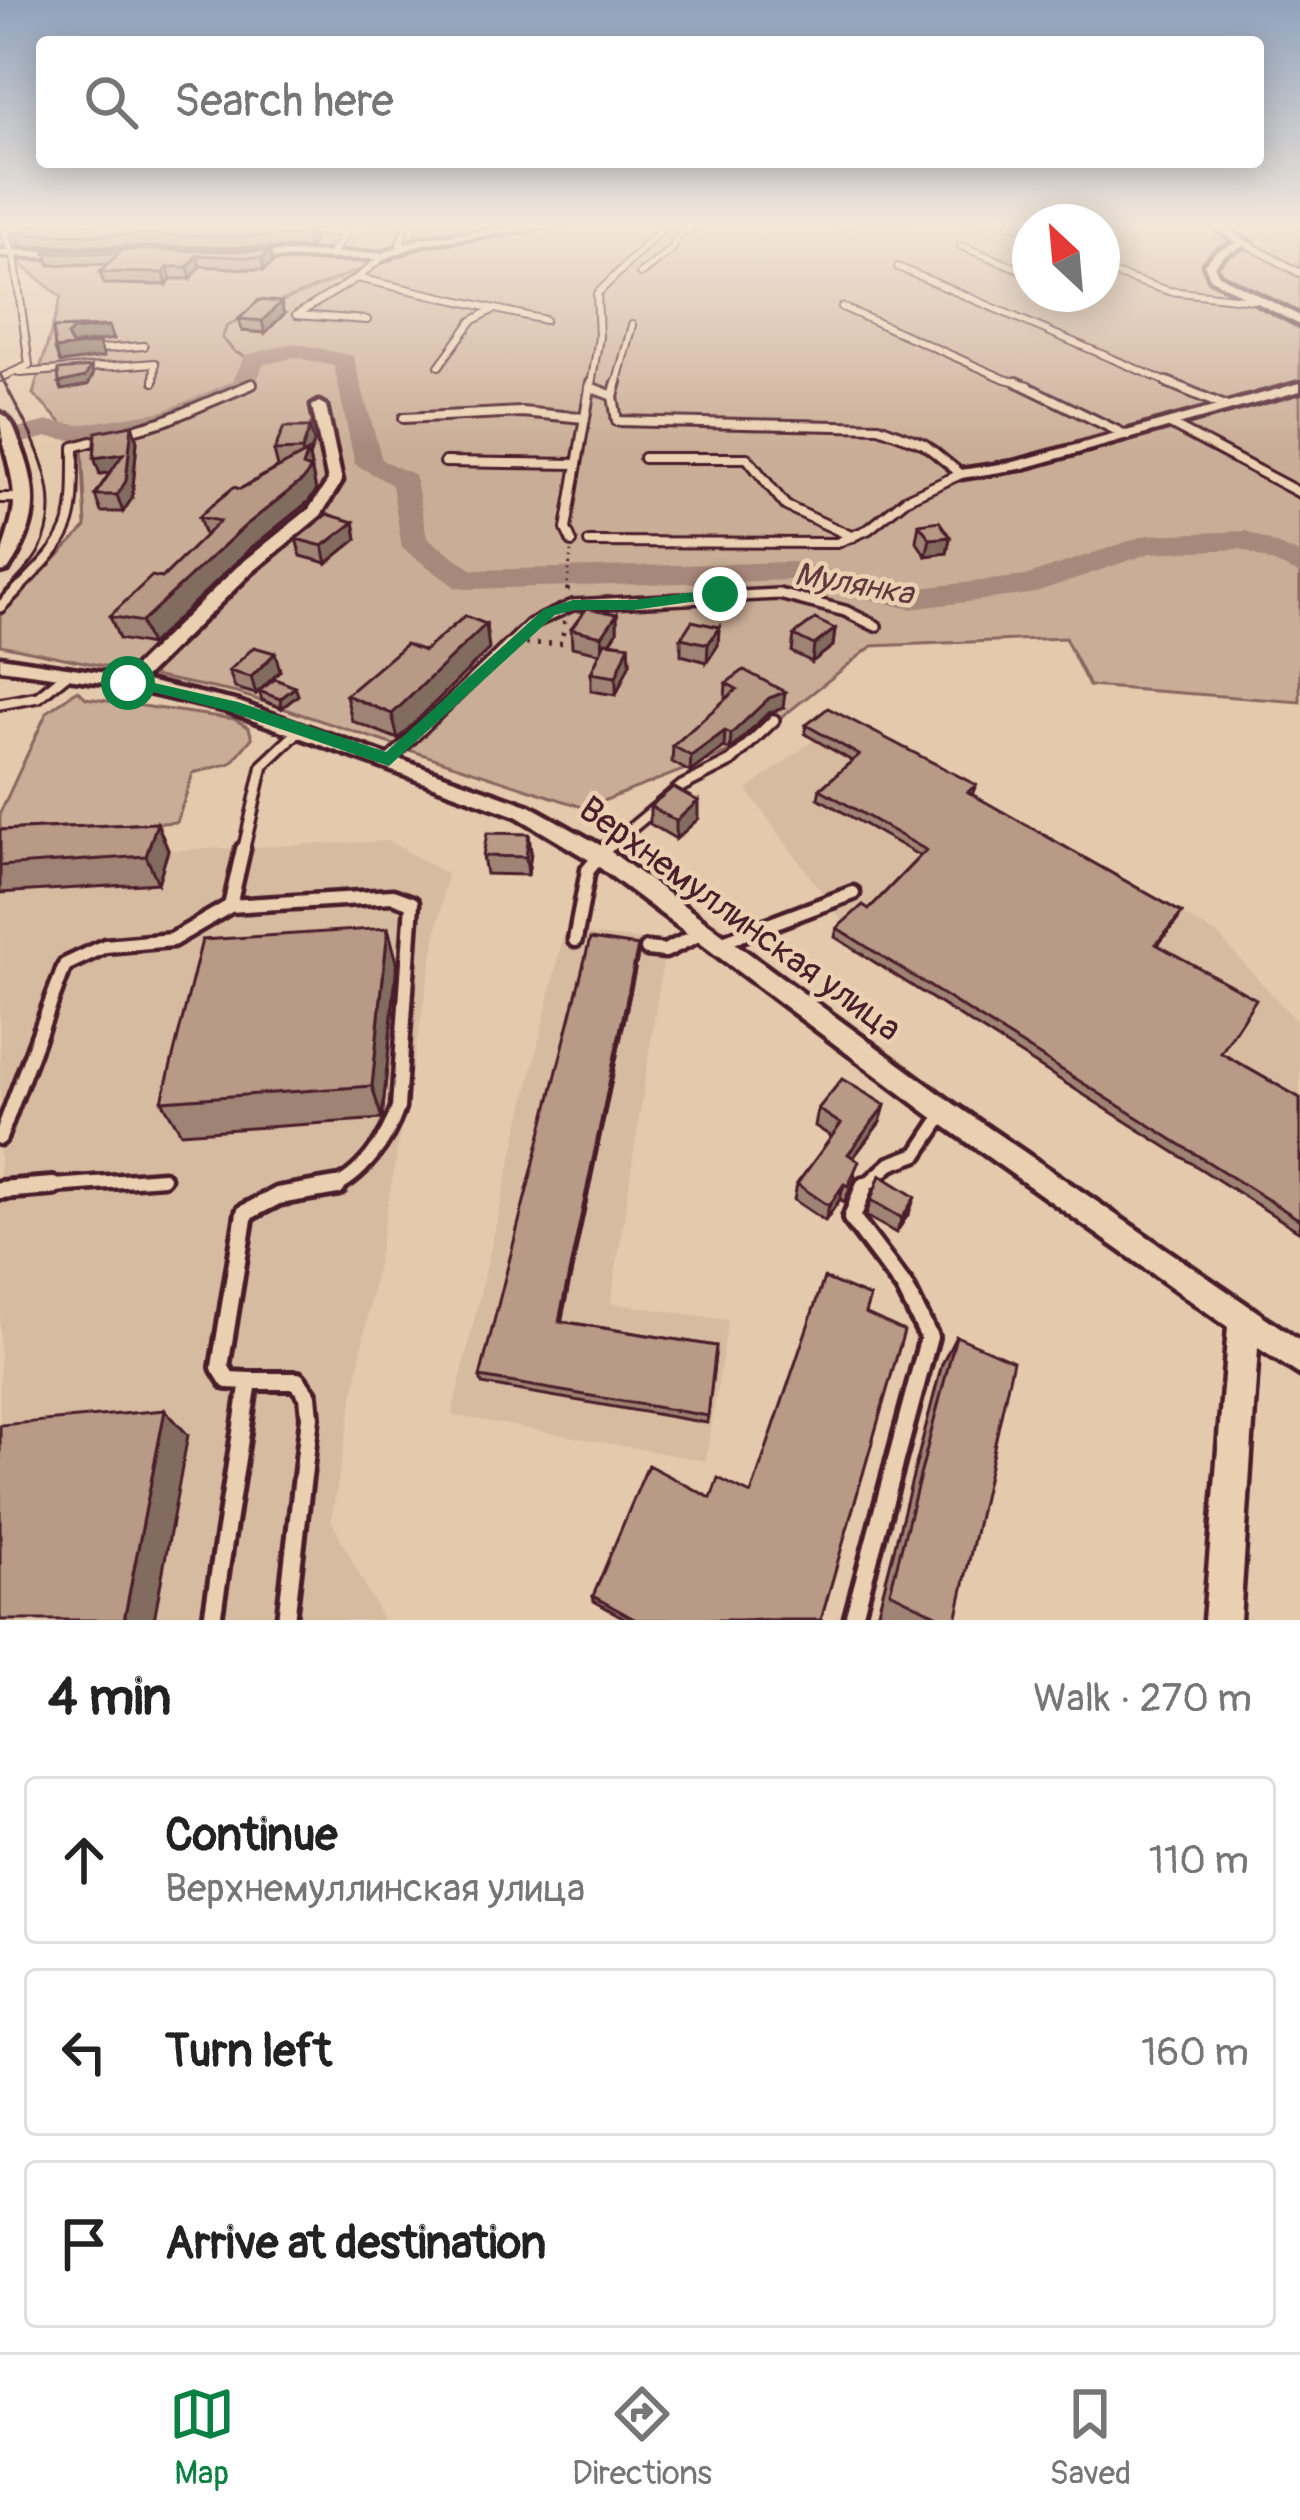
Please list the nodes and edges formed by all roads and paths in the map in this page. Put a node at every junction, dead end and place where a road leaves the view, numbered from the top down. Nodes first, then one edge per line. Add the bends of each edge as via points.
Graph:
1 (16, 300) edge
2 (321, 300) edge
3 (447, 300) edge
4 (597, 300) edge
5 (975, 300) edge
6 (1250, 300) edge
7 (1254, 300) joint
8 (842, 307) dead end
9 (494, 308) junction
10 (367, 320) dead end
11 (545, 320) dead end
12 (1300, 321) edge
13 (632, 325) dead end
14 (79, 351) edge
15 (137, 364) junction
16 (439, 366) dead end
17 (17, 374) junction
18 (0, 378) edge
19 (154, 382) dead end
20 (252, 384) dead end
21 (590, 387) junction
22 (1299, 388) edge
23 (613, 396) junction
24 (319, 406) dead end
25 (1227, 407) junction
26 (404, 418) dead end
27 (584, 418) junction
28 (0, 419) edge
29 (1170, 424) junction
30 (1128, 436) junction
31 (644, 458) dead end
32 (445, 462) dead end
33 (576, 464) junction
34 (961, 474) junction
35 (1300, 494) edge
36 (0, 498) edge
37 (26, 499) junction
38 (854, 537) junction
39 (572, 542) joint
40 (589, 542) dead end
41 (4, 554) edge
42 (0, 607) edge
43 (876, 626) dead end
44 (526, 644) dead end
45 (0, 663) edge
46 (68, 672) junction
47 (128, 683) junction
48 (0, 704) edge
49 (774, 720) dead end
50 (301, 729) junction
51 (389, 760) junction
52 (599, 855) junction
53 (853, 893) dead end
54 (230, 906) junction
55 (713, 938) junction
56 (575, 940) dead end
57 (647, 949) dead end
58 (945, 1112) junction
59 (0, 1138) edge
60 (163, 1178) dead end
61 (0, 1190) edge
62 (1244, 1323) junction
63 (1300, 1359) edge
64 (249, 1381) junction
65 (212, 1620) edge
66 (286, 1620) edge
67 (853, 1620) edge
68 (1222, 1620) edge

1 - 17 lane via 28,365
2 - 10 lane via 296,315
3 - 9 lane
4 - 21 lane
5 - 25 lane
6 - 7 lane
7 - 12 street
8 - 30 lane via 1028,384
9 - 11 lane
9 - 16 lane via 472,321
13 - 23 lane
14 - 15 lane via 145,342
15 - 17 lane
15 - 19 lane via 158,365
17 - 18 lane
20 - 42 lane via 74,447 73,518
21 - 23 lane
21 - 27 lane
22 - 25 street
23 - 34 lane via 617,421 880,427 910,435
24 - 47 street via 335,481 315,512
25 - 29 street
26 - 27 lane
27 - 33 lane
28 - 37 street
29 - 30 street
29 - 35 lane
30 - 34 street
31 - 38 lane via 747,458 786,506
32 - 33 lane
33 - 39 lane via 566,529
34 - 38 lane via 906,499
36 - 37 lane
37 - 41 street via 21,535
38 - 40 lane via 816,545
39 - 44 path, bridge via 562,643
43 - 51 lane via 817,603 753,592 573,605 531,624
45 - 46 street, Верхнемуллинская улица
46 - 47 street, Верхнемуллинская улица
46 - 48 lane via 22,705
47 - 50 street, Верхнемуллинская улица
49 - 52 lane
50 - 51 street, Верхнемуллинская улица
50 - 54 lane via 263,766
51 - 52 street, Верхнемуллинская улица via 524,811
52 - 55 street, Верхнемуллинская улица
52 - 56 lane via 588,869
53 - 55 lane
54 - 59 lane via 188,934 105,946 64,965
54 - 64 lane via 393,896 405,897 414,912 392,1124 350,1183 276,1196 245,1213 220,1366 228,1379
55 - 57 lane
55 - 58 street, Верхнемуллинская улица
58 - 62 street, Верхнемуллинская улица
58 - 67 lane via 917,1154 865,1182 852,1218 905,1288 929,1337
60 - 61 lane
62 - 63 street, Верхнемуллинская улица
62 - 68 street
64 - 65 lane
64 - 66 lane via 297,1381 308,1396

